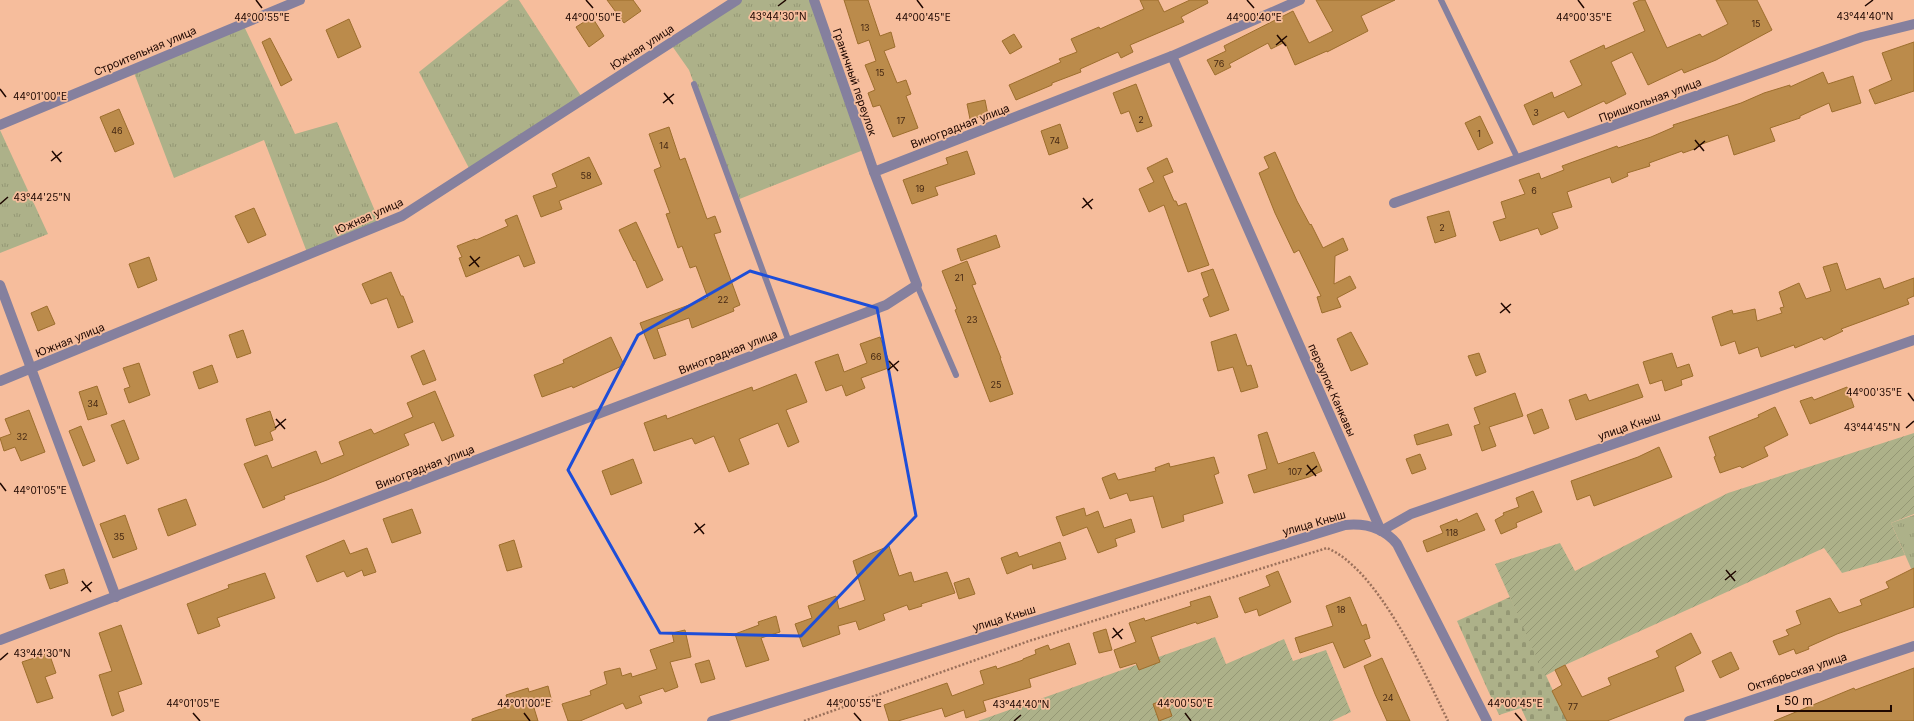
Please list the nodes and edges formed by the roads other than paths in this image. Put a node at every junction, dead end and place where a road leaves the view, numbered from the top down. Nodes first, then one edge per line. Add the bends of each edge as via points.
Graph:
1 (300, 0) edge
2 (737, 0) edge
3 (814, 0) edge
4 (1300, 0) edge
5 (1441, 0) edge
6 (1914, 24) edge
7 (1172, 56) junction
8 (694, 84) dead end
9 (0, 125) edge
10 (1518, 159) junction
11 (874, 172) junction
12 (1394, 203) dead end
13 (0, 285) edge
14 (917, 285) junction
15 (1914, 340) edge
16 (789, 342) junction
17 (31, 370) junction
18 (956, 375) dead end
19 (0, 381) edge
20 (1381, 531) junction
21 (116, 597) junction
22 (0, 640) edge
23 (1914, 646) edge
24 (737, 718) edge
25 (712, 721) edge
26 (1487, 721) edge
27 (1688, 721) edge

1 - 9 street, Строительная улица
2 - 17 street, Южная улица via 402,216
3 - 11 street, Граничный переулок
4 - 7 street, Виноградная улица
5 - 10 lane
6 - 10 street, Пришкольная улица via 1862,37
7 - 11 street, Виноградная улица
7 - 20 street, переулок Канкавы
8 - 16 lane
10 - 12 street, Пришкольная улица
11 - 14 street
13 - 17 street
14 - 16 street, Виноградная улица via 886,306
14 - 18 lane
15 - 20 street, улица Кныш via 1411,514
16 - 21 street, Виноградная улица
17 - 19 street, Южная улица
17 - 21 street
20 - 24 street, улица Кныш via 1365,525 1345,525
20 - 26 street, переулок Канкавы via 1393,539 1402,550
21 - 22 street, Виноградная улица
23 - 27 street, Октябрьская улица
24 - 25 street, улица Кныш

